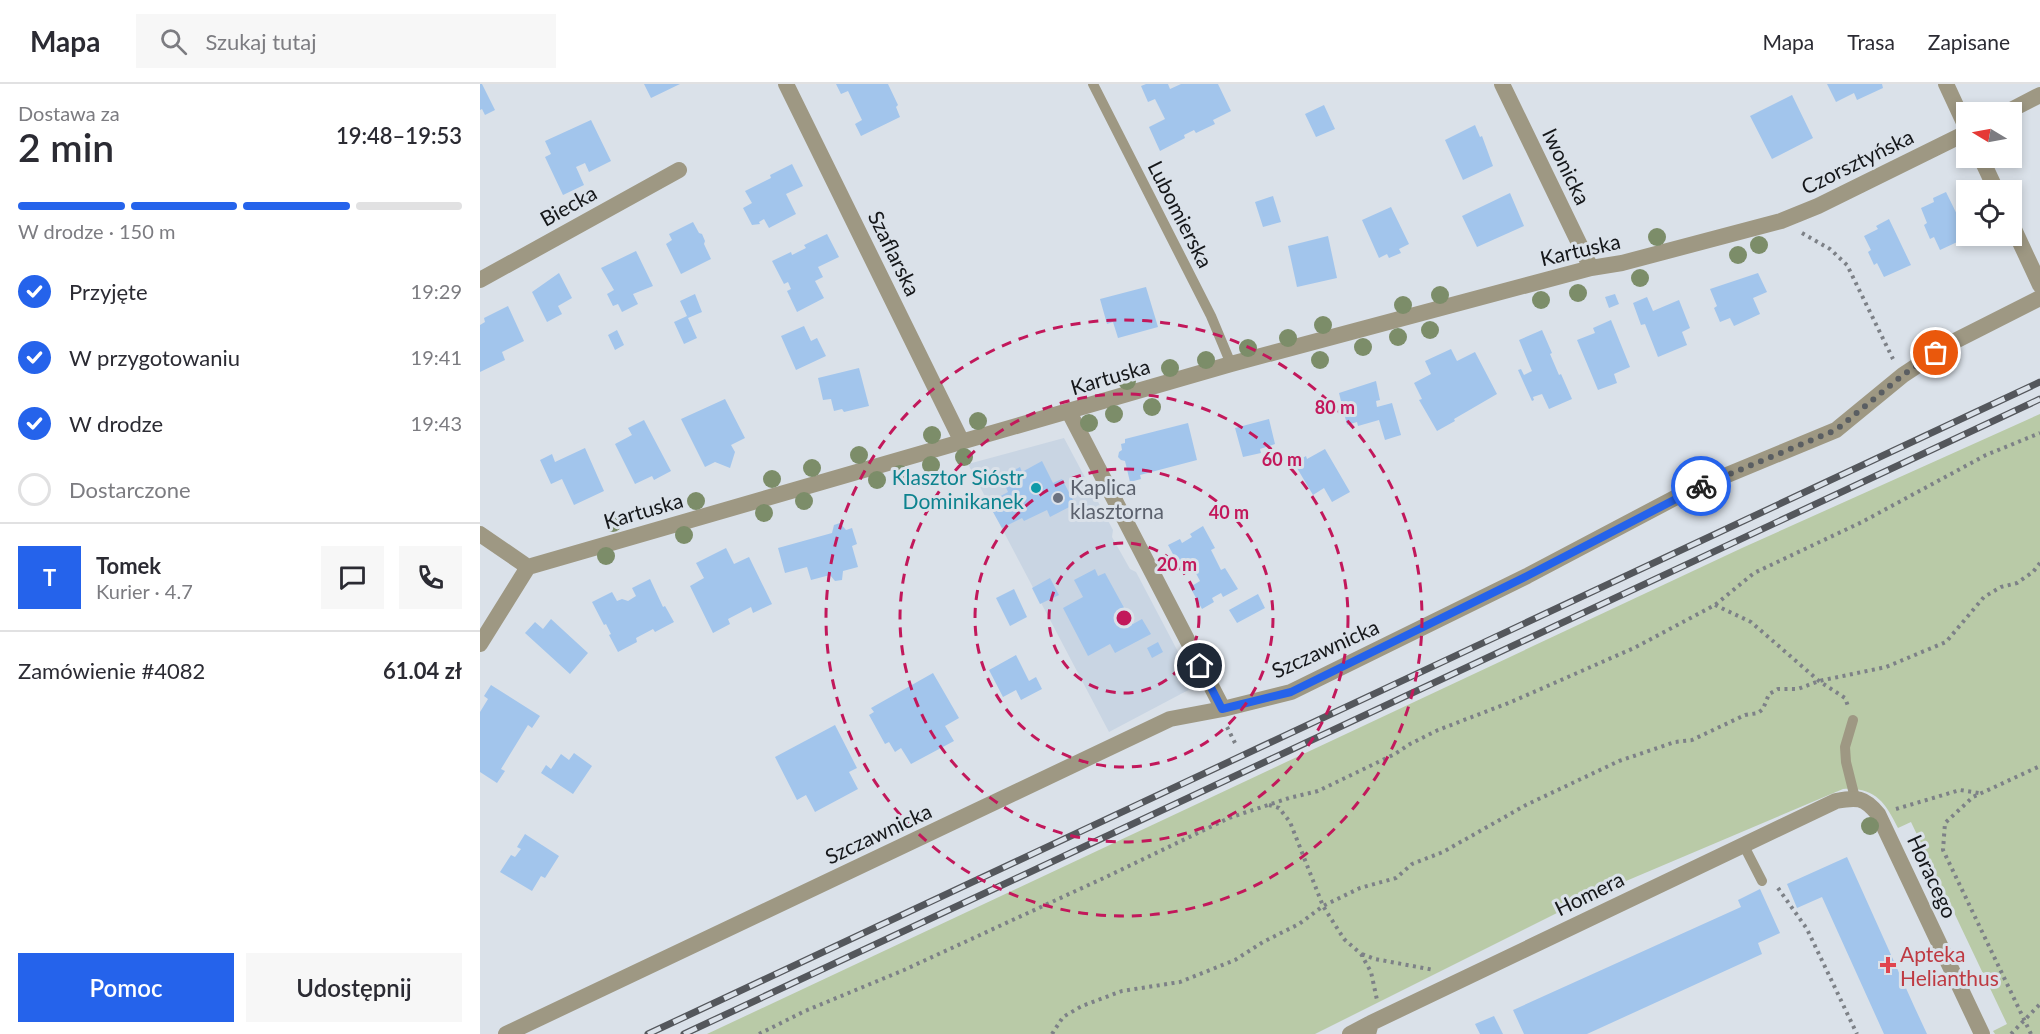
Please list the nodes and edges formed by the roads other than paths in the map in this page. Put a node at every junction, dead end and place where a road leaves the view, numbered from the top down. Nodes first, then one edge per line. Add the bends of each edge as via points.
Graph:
1 (786, 84) edge
2 (1094, 84) edge
3 (1502, 84) edge
4 (1946, 84) edge
5 (2040, 95) edge
6 (2022, 104) edge
7 (1956, 106) edge
8 (1956, 138) edge
9 (679, 170) dead end
10 (1773, 224) joint
11 (2022, 246) edge
12 (1591, 268) junction
13 (480, 280) edge
14 (2040, 285) edge
15 (2040, 298) edge
16 (1231, 364) junction
17 (1068, 412) junction
18 (962, 442) junction
19 (480, 534) edge
20 (528, 567) junction
21 (480, 644) edge
22 (1222, 709) junction
23 (1853, 720) road end
24 (1856, 798) junction
25 (1743, 844) junction
26 (1762, 882) road end
27 (1374, 1025) edge
28 (506, 1034) edge
29 (1350, 1034) edge
30 (1982, 1034) edge

1 - 18 street, Szaflarska
2 - 16 lane, Lubomierska via 1211,316
3 - 12 street, Iwonicka
4 - 7 street
5 - 6 street
8 - 10 street, Czorsztyńska
9 - 13 street, Biecka
10 - 12 street, Kartuska
11 - 14 street
12 - 16 street, Kartuska
15 - 22 street, Szczawnicka via 1953,342 1903,375 1836,430 1686,492 1527,576 1291,692
16 - 17 street, Kartuska
17 - 18 street, Kartuska
17 - 22 street
18 - 20 street, Kartuska
19 - 20 street
20 - 21 street
22 - 28 street, Szczawnicka via 1170,719
23 - 24 lane via 1845,747
24 - 25 street, Homera via 1836,801
24 - 30 street, Horacego via 1869,803 1878,814
25 - 26 lane
25 - 27 street, Homera via 1448,985
27 - 29 street, Homera

